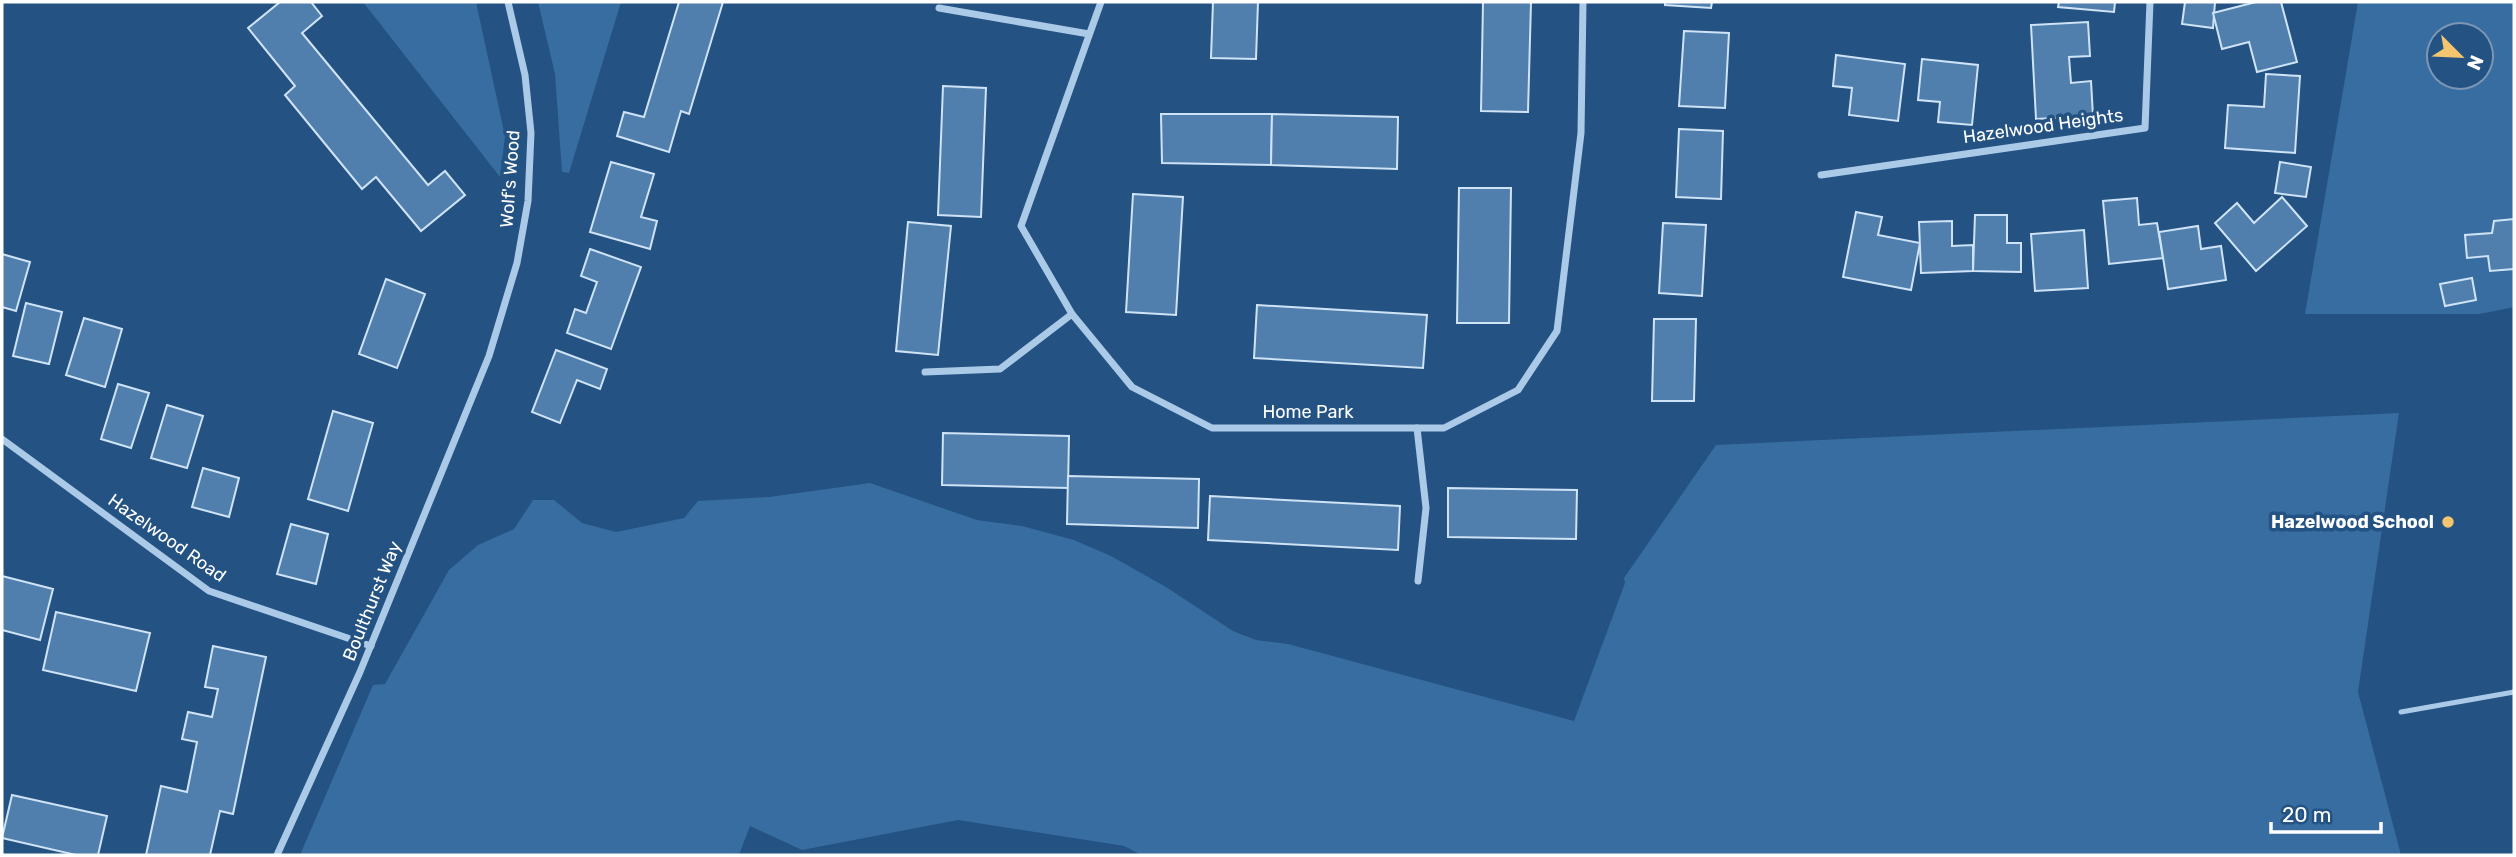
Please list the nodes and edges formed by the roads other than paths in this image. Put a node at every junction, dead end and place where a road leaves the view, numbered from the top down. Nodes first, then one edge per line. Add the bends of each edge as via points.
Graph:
1 (508, 2) edge
2 (1101, 2) edge
3 (1583, 2) edge
4 (2150, 2) edge
5 (939, 8) dead end
6 (1089, 34) junction
7 (1821, 175) dead end
8 (1072, 314) junction
9 (489, 356) joint
10 (925, 372) dead end
11 (1417, 428) junction
12 (2, 439) edge
13 (1418, 581) dead end
14 (370, 646) junction
15 (2514, 692) edge
16 (2401, 712) dead end
17 (277, 855) edge

1 - 9 street, Wolf's Wood via 525,75 531,133 528,201 517,263
2 - 6 street, Home Park
3 - 11 street, Home Park via 1581,133 1557,331 1518,390 1444,428
4 - 7 street, Hazelwood Heights via 2145,128
5 - 6 street
6 - 8 street, Home Park via 1021,226
8 - 10 street via 1000,369
8 - 11 street, Home Park via 1132,387 1212,428
9 - 14 street, Boulthurst Way
11 - 13 street via 1426,508
12 - 14 street, Hazelwood Road via 209,591
14 - 17 street, Boulthurst Way
15 - 16 lane

